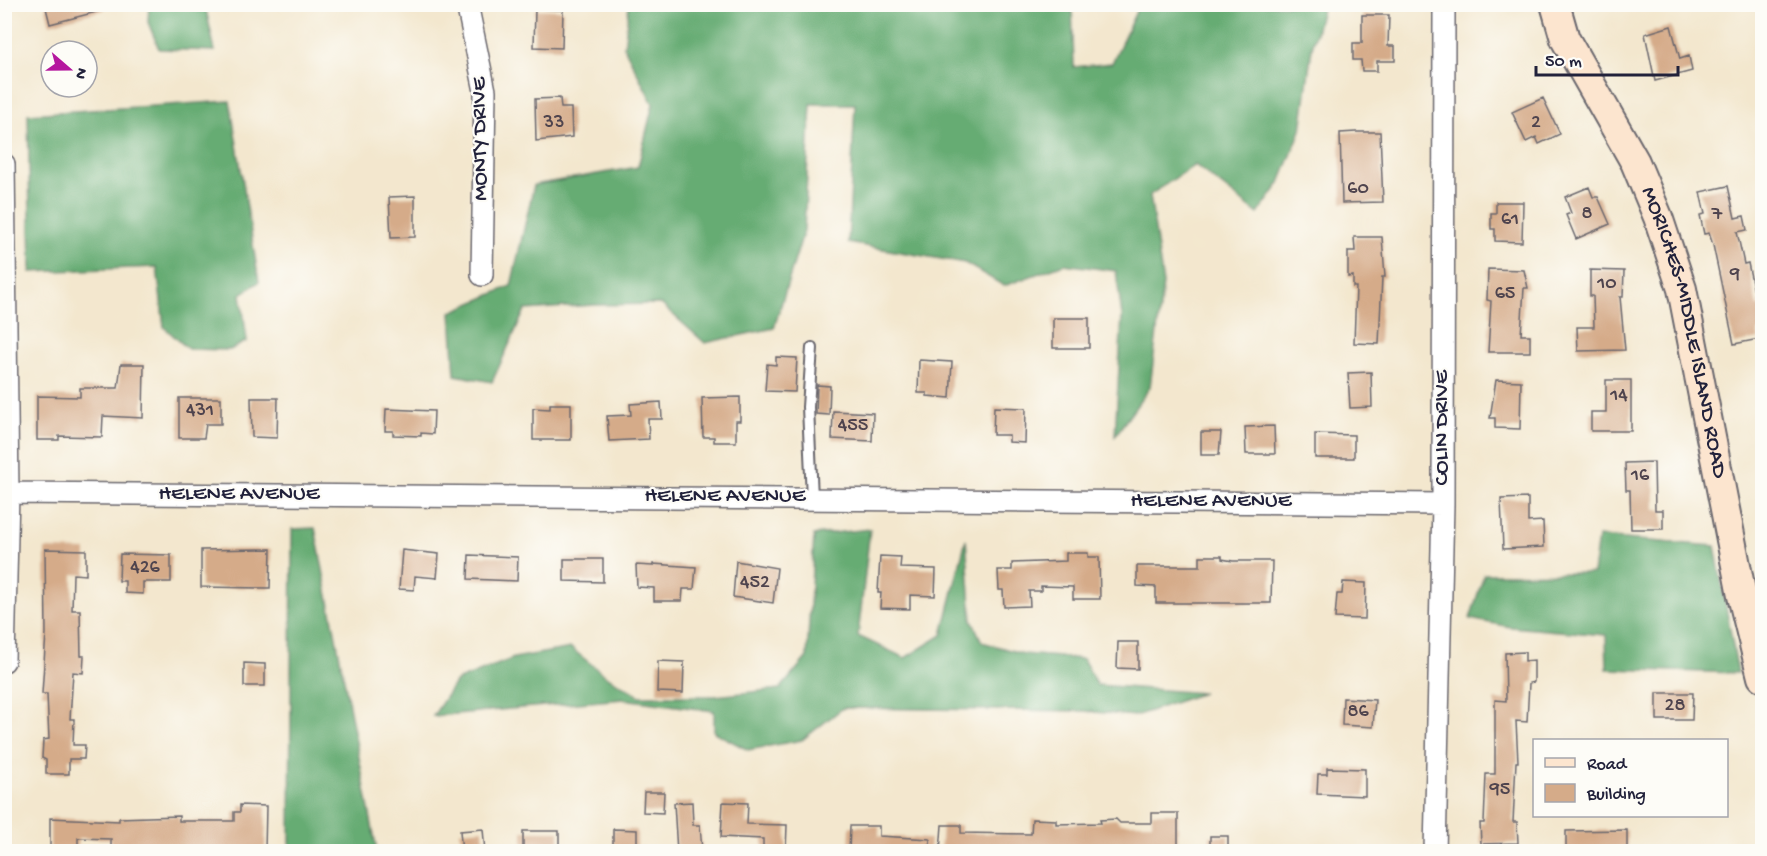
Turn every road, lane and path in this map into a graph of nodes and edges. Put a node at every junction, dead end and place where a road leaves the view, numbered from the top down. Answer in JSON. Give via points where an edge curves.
{"nodes":[{"id":1,"x":467,"y":4,"type":"edge"},
{"id":2,"x":1444,"y":4,"type":"edge"},
{"id":3,"x":1555,"y":4,"type":"edge"},
{"id":4,"x":4,"y":164,"type":"edge"},
{"id":5,"x":482,"y":275,"type":"dead end"},
{"id":6,"x":812,"y":348,"type":"dead end"},
{"id":7,"x":8,"y":493,"type":"junction"},
{"id":8,"x":812,"y":498,"type":"junction"},
{"id":9,"x":1443,"y":504,"type":"junction"},
{"id":10,"x":4,"y":661,"type":"edge"},
{"id":11,"x":1762,"y":677,"type":"edge"},
{"id":12,"x":1435,"y":852,"type":"edge"}],
"edges":[{"from":1,"to":5,"type":"street","name":"MONTY DRIVE","via":[[485,91]]},
{"from":2,"to":9,"type":"street","name":"COLIN DRIVE"},
{"from":3,"to":11,"type":"main road","name":"MORICHES-MIDDLE ISLAND ROAD","via":[[1569,47],[1635,162],[1682,289],[1728,528]]},
{"from":4,"to":7,"type":"street"},
{"from":6,"to":8,"type":"lane","via":[[808,407]]},
{"from":7,"to":8,"type":"street","name":"HELENE AVENUE"},
{"from":7,"to":10,"type":"street"},
{"from":8,"to":9,"type":"street","name":"HELENE AVENUE"},
{"from":9,"to":12,"type":"street","name":"COLIN DRIVE"}]}
